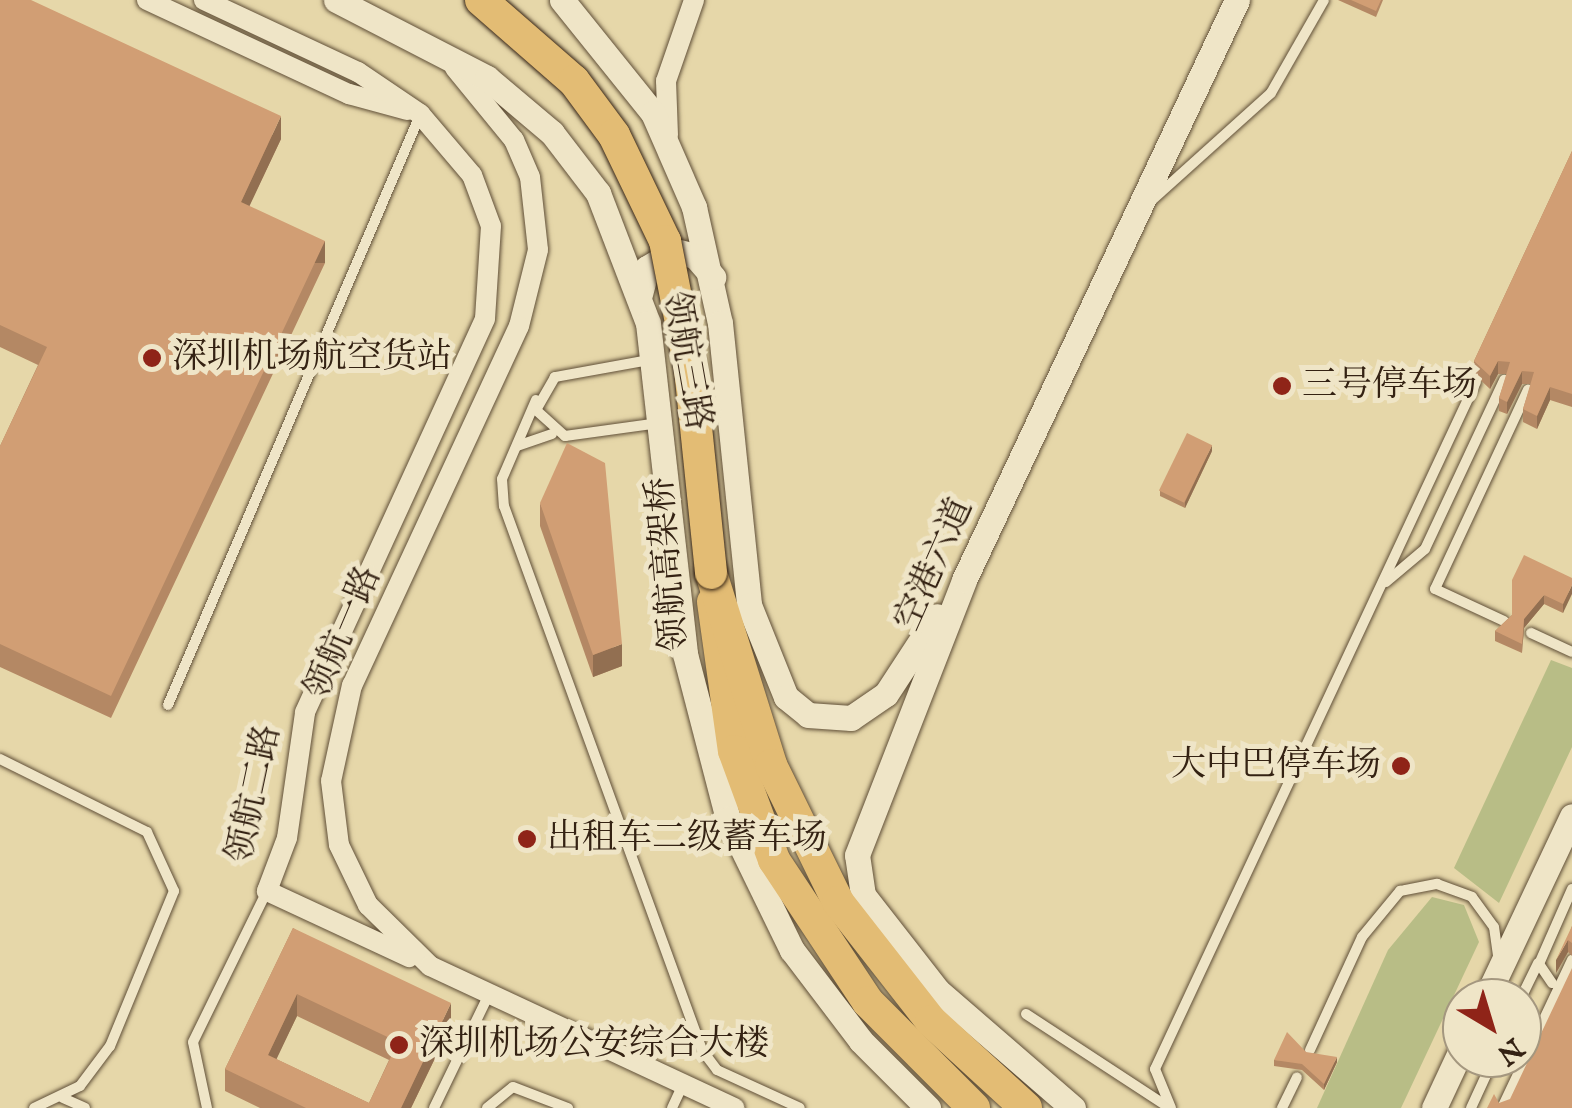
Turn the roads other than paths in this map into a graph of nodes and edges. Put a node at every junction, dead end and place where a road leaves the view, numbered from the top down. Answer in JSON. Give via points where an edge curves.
{"nodes":[{"id":1,"x":147,"y":0,"type":"edge"},
{"id":2,"x":204,"y":0,"type":"edge"},
{"id":3,"x":336,"y":0,"type":"edge"},
{"id":4,"x":481,"y":0,"type":"edge"},
{"id":5,"x":562,"y":0,"type":"edge"},
{"id":6,"x":694,"y":0,"type":"edge"},
{"id":7,"x":1237,"y":0,"type":"edge"},
{"id":8,"x":1324,"y":0,"type":"edge"},
{"id":9,"x":404,"y":33,"type":"junction"},
{"id":10,"x":420,"y":114,"type":"junction"},
{"id":11,"x":670,"y":142,"type":"junction"},
{"id":12,"x":1138,"y":212,"type":"junction"},
{"id":13,"x":713,"y":277,"type":"junction"},
{"id":14,"x":640,"y":295,"type":"junction"},
{"id":15,"x":655,"y":359,"type":"junction"},
{"id":16,"x":1504,"y":380,"type":"edge"},
{"id":17,"x":1476,"y":382,"type":"dead end"},
{"id":18,"x":1528,"y":390,"type":"edge"},
{"id":19,"x":536,"y":400,"type":"junction"},
{"id":20,"x":663,"y":422,"type":"junction"},
{"id":21,"x":555,"y":433,"type":"junction"},
{"id":22,"x":516,"y":446,"type":"junction"},
{"id":23,"x":740,"y":534,"type":"junction"},
{"id":24,"x":674,"y":546,"type":"junction"},
{"id":25,"x":742,"y":560,"type":"junction"},
{"id":26,"x":675,"y":572,"type":"junction"},
{"id":27,"x":711,"y":573,"type":"junction"},
{"id":28,"x":964,"y":580,"type":"junction"},
{"id":29,"x":1379,"y":590,"type":"junction"},
{"id":30,"x":1504,"y":621,"type":"edge"},
{"id":31,"x":1531,"y":633,"type":"dead end"},
{"id":32,"x":1572,"y":652,"type":"edge"},
{"id":33,"x":168,"y":705,"type":"dead end"},
{"id":34,"x":0,"y":760,"type":"edge"},
{"id":35,"x":1572,"y":816,"type":"edge"},
{"id":36,"x":1572,"y":889,"type":"edge"},
{"id":37,"x":267,"y":891,"type":"junction"},
{"id":38,"x":1541,"y":956,"type":"junction"},
{"id":39,"x":1572,"y":960,"type":"edge"},
{"id":40,"x":430,"y":966,"type":"junction"},
{"id":41,"x":1498,"y":972,"type":"junction"},
{"id":42,"x":1495,"y":978,"type":"edge"},
{"id":43,"x":1531,"y":978,"type":"edge"},
{"id":44,"x":1552,"y":982,"type":"dead end"},
{"id":45,"x":489,"y":994,"type":"junction"},
{"id":46,"x":1026,"y":1014,"type":"dead end"},
{"id":47,"x":1310,"y":1050,"type":"edge"},
{"id":48,"x":1297,"y":1077,"type":"dead end"},
{"id":49,"x":1448,"y":1078,"type":"edge"},
{"id":50,"x":1485,"y":1078,"type":"edge"},
{"id":51,"x":683,"y":1084,"type":"junction"},
{"id":52,"x":64,"y":1098,"type":"junction"},
{"id":53,"x":34,"y":1108,"type":"edge"},
{"id":54,"x":85,"y":1108,"type":"edge"},
{"id":55,"x":207,"y":1108,"type":"edge"},
{"id":56,"x":434,"y":1108,"type":"edge"},
{"id":57,"x":487,"y":1108,"type":"edge"},
{"id":58,"x":568,"y":1108,"type":"edge"},
{"id":59,"x":672,"y":1108,"type":"edge"},
{"id":60,"x":734,"y":1108,"type":"edge"},
{"id":61,"x":800,"y":1108,"type":"edge"},
{"id":62,"x":928,"y":1108,"type":"edge"},
{"id":63,"x":974,"y":1108,"type":"edge"},
{"id":64,"x":1026,"y":1108,"type":"edge"},
{"id":65,"x":1073,"y":1108,"type":"edge"},
{"id":66,"x":1171,"y":1108,"type":"edge"},
{"id":67,"x":1282,"y":1108,"type":"edge"},
{"id":68,"x":1434,"y":1108,"type":"edge"},
{"id":69,"x":1471,"y":1108,"type":"edge"},
{"id":70,"x":1502,"y":1108,"type":"edge"}],
"edges":[{"from":1,"to":10,"type":"street","name":"领航二路","via":[[349,94]]},
{"from":2,"to":10,"type":"street","name":"领航二路","via":[[358,72]]},
{"from":3,"to":9,"type":"street","name":"领航三路"},
{"from":4,"to":27,"type":"main road","name":"领航高架桥","bridge":true,"via":[[574,81],[614,136],[665,241],[683,319]]},
{"from":5,"to":11,"type":"street","name":"领航三路"},
{"from":6,"to":11,"type":"street","via":[[666,81]]},
{"from":7,"to":12,"type":"street","name":"空港六道"},
{"from":8,"to":12,"type":"lane","via":[[1272,92]]},
{"from":9,"to":14,"type":"street","name":"领航三路","via":[[486,78],[552,133],[598,193]]},
{"from":9,"to":40,"type":"street","name":"领航一路","via":[[471,82],[514,140],[530,177],[538,250],[519,326],[352,686],[336,740],[338,845],[368,905]]},
{"from":10,"to":33,"type":"lane"},
{"from":10,"to":37,"type":"street","name":"领航二路","via":[[455,148],[484,200],[492,287],[472,352],[306,713],[290,820]]},
{"from":11,"to":13,"type":"street","name":"领航三路"},
{"from":12,"to":28,"type":"street","name":"空港六道"},
{"from":13,"to":14,"type":"street","via":[[696,256],[666,253],[647,268]]},
{"from":13,"to":23,"type":"street","name":"领航三路"},
{"from":14,"to":15,"type":"street","name":"领航三路"},
{"from":15,"to":19,"type":"lane","via":[[556,377]]},
{"from":15,"to":20,"type":"street","name":"领航三路"},
{"from":16,"to":29,"type":"lane","via":[[1425,549]]},
{"from":17,"to":29,"type":"lane"},
{"from":18,"to":30,"type":"lane","via":[[1434,589]]},
{"from":19,"to":21,"type":"lane","via":[[539,420]]},
{"from":19,"to":22,"type":"lane"},
{"from":20,"to":21,"type":"lane"},
{"from":20,"to":24,"type":"street","name":"领航三路"},
{"from":21,"to":22,"type":"lane"},
{"from":22,"to":61,"type":"lane","via":[[502,478],[504,506],[702,1050],[717,1070]]},
{"from":23,"to":24,"type":"street"},
{"from":23,"to":25,"type":"street","name":"领航三路"},
{"from":24,"to":26,"type":"street","name":"领航三路"},
{"from":25,"to":26,"type":"street"},
{"from":25,"to":28,"type":"street","name":"领航三路","via":[[773,675],[797,706],[830,722],[886,694]]},
{"from":26,"to":62,"type":"street","name":"领航三路","via":[[708,758],[760,891],[827,1000]]},
{"from":27,"to":63,"type":"main road","name":"领航高架桥","via":[[734,751],[774,860],[868,1002]]},
{"from":27,"to":64,"type":"main road","via":[[771,765],[838,902],[931,1022]]},
{"from":28,"to":65,"type":"street","name":"空港六道","via":[[886,767],[857,876],[937,990]]},
{"from":29,"to":66,"type":"lane","via":[[1155,1069]]},
{"from":31,"to":32,"type":"lane"},
{"from":34,"to":52,"type":"lane","via":[[128,819],[171,868],[170,917],[110,1046]]},
{"from":35,"to":41,"type":"street"},
{"from":36,"to":38,"type":"lane"},
{"from":37,"to":40,"type":"street"},
{"from":37,"to":55,"type":"lane","via":[[193,1042]]},
{"from":38,"to":43,"type":"lane"},
{"from":38,"to":44,"type":"lane"},
{"from":39,"to":70,"type":"lane"},
{"from":40,"to":45,"type":"street","name":"领航一路"},
{"from":41,"to":42,"type":"street"},
{"from":41,"to":47,"type":"lane","via":[[1494,928],[1472,897],[1437,884],[1400,892],[1362,936]]},
{"from":45,"to":51,"type":"street","name":"领航一路"},
{"from":45,"to":56,"type":"lane"},
{"from":46,"to":66,"type":"lane"},
{"from":48,"to":67,"type":"lane"},
{"from":49,"to":68,"type":"street"},
{"from":50,"to":69,"type":"lane"},
{"from":51,"to":59,"type":"lane"},
{"from":51,"to":60,"type":"street","name":"领航一路"},
{"from":52,"to":53,"type":"lane"},
{"from":52,"to":54,"type":"lane"},
{"from":57,"to":58,"type":"lane","via":[[513,1086]]}]}
